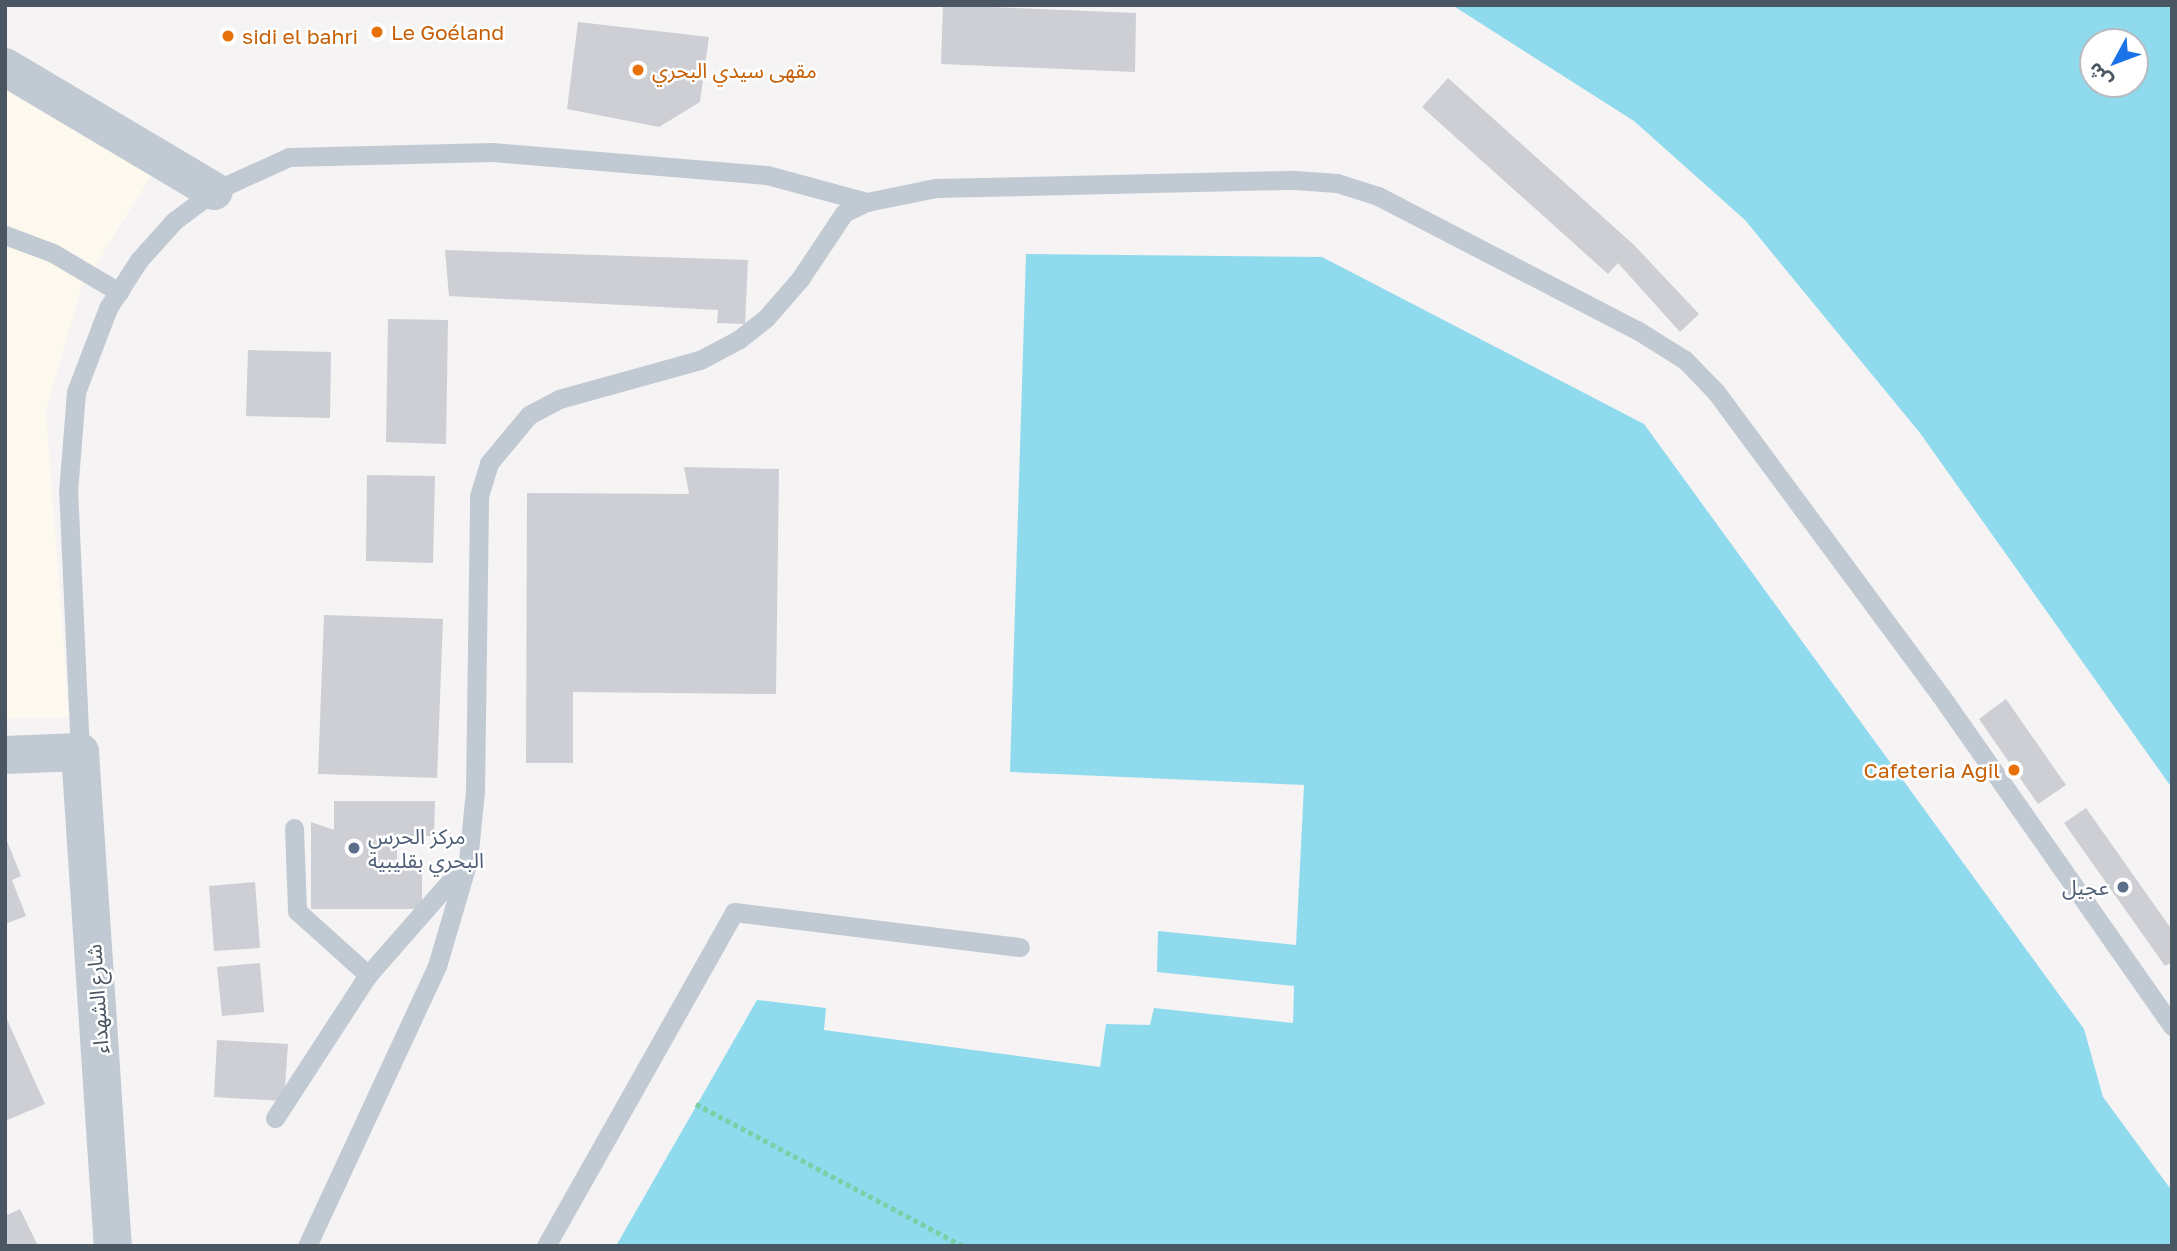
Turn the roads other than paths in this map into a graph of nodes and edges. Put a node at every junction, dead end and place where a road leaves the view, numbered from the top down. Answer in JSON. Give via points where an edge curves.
{"nodes":[{"id":1,"x":5,"y":67,"type":"edge"},
{"id":2,"x":214,"y":191,"type":"junction"},
{"id":3,"x":867,"y":202,"type":"junction"},
{"id":4,"x":5,"y":235,"type":"edge"},
{"id":5,"x":118,"y":292,"type":"junction"},
{"id":6,"x":80,"y":752,"type":"junction"},
{"id":7,"x":5,"y":754,"type":"edge"},
{"id":8,"x":294,"y":828,"type":"dead end"},
{"id":9,"x":468,"y":861,"type":"junction"},
{"id":10,"x":1020,"y":947,"type":"dead end"},
{"id":11,"x":368,"y":975,"type":"junction"},
{"id":12,"x":2172,"y":1026,"type":"edge"},
{"id":13,"x":275,"y":1118,"type":"dead end"},
{"id":14,"x":113,"y":1246,"type":"edge"},
{"id":15,"x":307,"y":1246,"type":"edge"},
{"id":16,"x":546,"y":1246,"type":"edge"}],
"edges":[{"from":1,"to":2,"type":"street"},
{"from":2,"to":3,"type":"lane","via":[[289,158],[492,152],[767,175]]},
{"from":2,"to":5,"type":"lane","via":[[174,221]]},
{"from":3,"to":9,"type":"lane","via":[[844,213],[800,279],[766,318],[738,340],[700,360],[559,399],[529,415],[489,463],[479,496],[475,791]]},
{"from":3,"to":12,"type":"lane","via":[[934,188],[1004,184],[1337,183],[1391,203],[1637,330],[1685,360],[1716,391],[1933,685]]},
{"from":4,"to":5,"type":"lane","via":[[53,253]]},
{"from":5,"to":6,"type":"lane","via":[[76,392],[68,492]]},
{"from":6,"to":7,"type":"street"},
{"from":6,"to":14,"type":"street","name":"شارع الشهداء"},
{"from":8,"to":11,"type":"lane","via":[[296,911]]},
{"from":9,"to":11,"type":"lane"},
{"from":9,"to":15,"type":"lane","via":[[437,967]]},
{"from":10,"to":16,"type":"lane","via":[[734,912]]},
{"from":11,"to":13,"type":"lane"}]}
